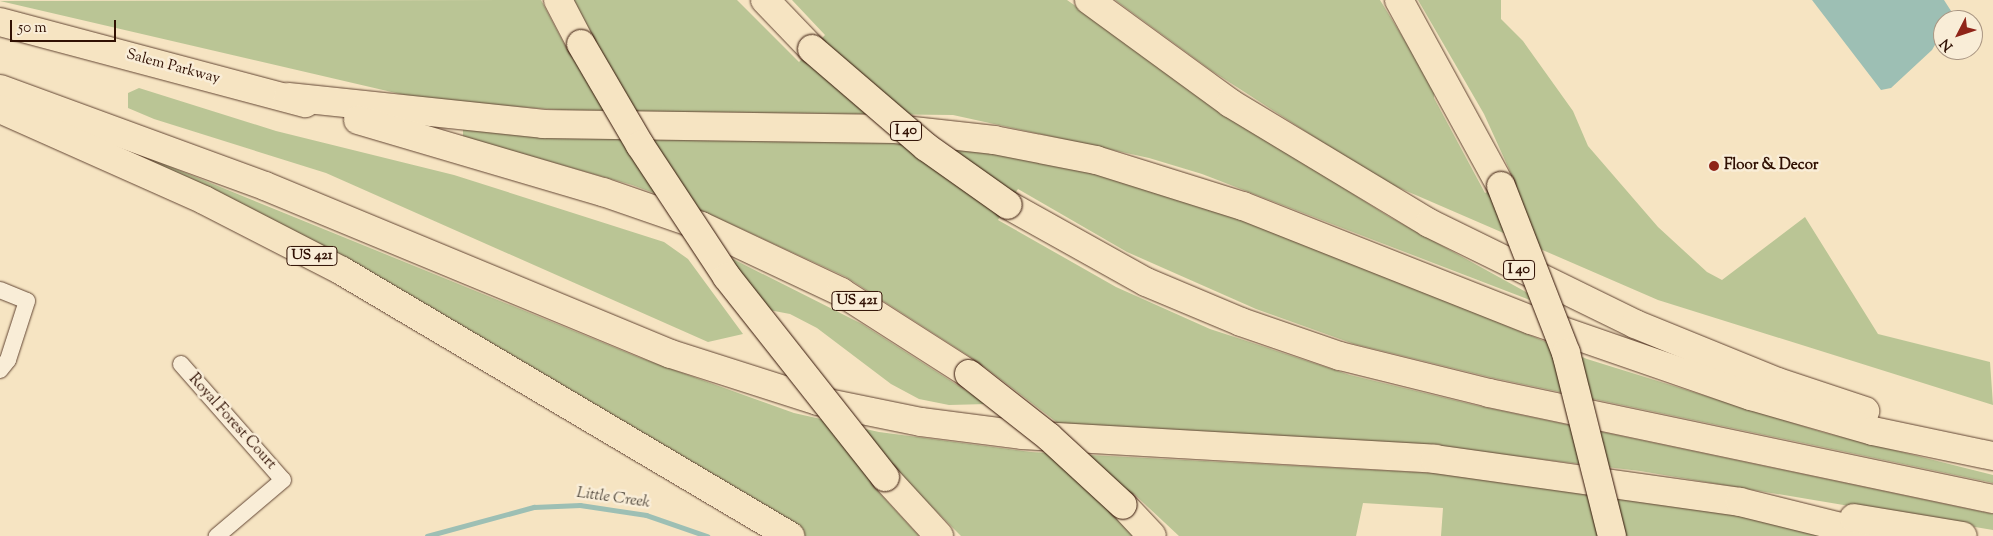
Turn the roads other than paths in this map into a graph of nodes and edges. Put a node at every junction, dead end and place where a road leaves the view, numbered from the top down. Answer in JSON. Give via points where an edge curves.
{"nodes":[{"id":1,"x":558,"y":0,"type":"edge"},
{"id":2,"x":765,"y":0,"type":"edge"},
{"id":3,"x":1089,"y":0,"type":"edge"},
{"id":4,"x":1399,"y":0,"type":"edge"},
{"id":5,"x":0,"y":22,"type":"edge"},
{"id":6,"x":0,"y":89,"type":"edge"},
{"id":7,"x":288,"y":97,"type":"junction"},
{"id":8,"x":0,"y":109,"type":"edge"},
{"id":9,"x":0,"y":290,"type":"edge"},
{"id":10,"x":181,"y":364,"type":"dead end"},
{"id":11,"x":0,"y":370,"type":"edge"},
{"id":12,"x":1993,"y":451,"type":"edge"},
{"id":13,"x":1993,"y":456,"type":"edge"},
{"id":14,"x":1993,"y":499,"type":"edge"},
{"id":15,"x":1791,"y":512,"type":"junction"},
{"id":16,"x":217,"y":536,"type":"edge"},
{"id":17,"x":790,"y":536,"type":"edge"},
{"id":18,"x":939,"y":536,"type":"edge"},
{"id":19,"x":1152,"y":536,"type":"edge"},
{"id":20,"x":1612,"y":536,"type":"edge"},
{"id":21,"x":1877,"y":536,"type":"edge"},
{"id":22,"x":1962,"y":536,"type":"edge"}],
"edges":[{"from":1,"to":18,"type":"highway","bridge":true,"via":[[644,153],[727,277],[788,360],[885,477]]},
{"from":2,"to":14,"type":"highway","number":"I 40","bridge":true,"via":[[812,49],[919,141],[1008,204],[1146,282],[1241,322],[1340,356],[1481,391]]},
{"from":3,"to":12,"type":"highway","number":"I 40","via":[[1295,145],[1495,258],[1626,320],[1769,379]]},
{"from":4,"to":20,"type":"highway","bridge":true,"via":[[1501,186],[1566,353]]},
{"from":5,"to":7,"type":"highway","name":"Salem Parkway","number":"US 421"},
{"from":6,"to":15,"type":"highway","via":[[265,186],[671,354],[818,401],[921,422],[1023,435],[1435,459]]},
{"from":7,"to":13,"type":"highway","via":[[543,124],[895,129],[994,140],[1096,160],[1243,206],[1531,320],[1751,396],[1873,431]]},
{"from":7,"to":19,"type":"highway","number":"US 421","bridge":true,"via":[[603,192],[701,226],[841,292],[969,374],[1049,437]]},
{"from":8,"to":17,"type":"highway","number":"US 421","via":[[204,200],[342,271]]},
{"from":9,"to":11,"type":"street","via":[[27,301],[8,360]]},
{"from":10,"to":16,"type":"street","name":"Royal Forest Court","via":[[283,480]]},
{"from":15,"to":21,"type":"highway"},
{"from":15,"to":22,"type":"highway"}]}
